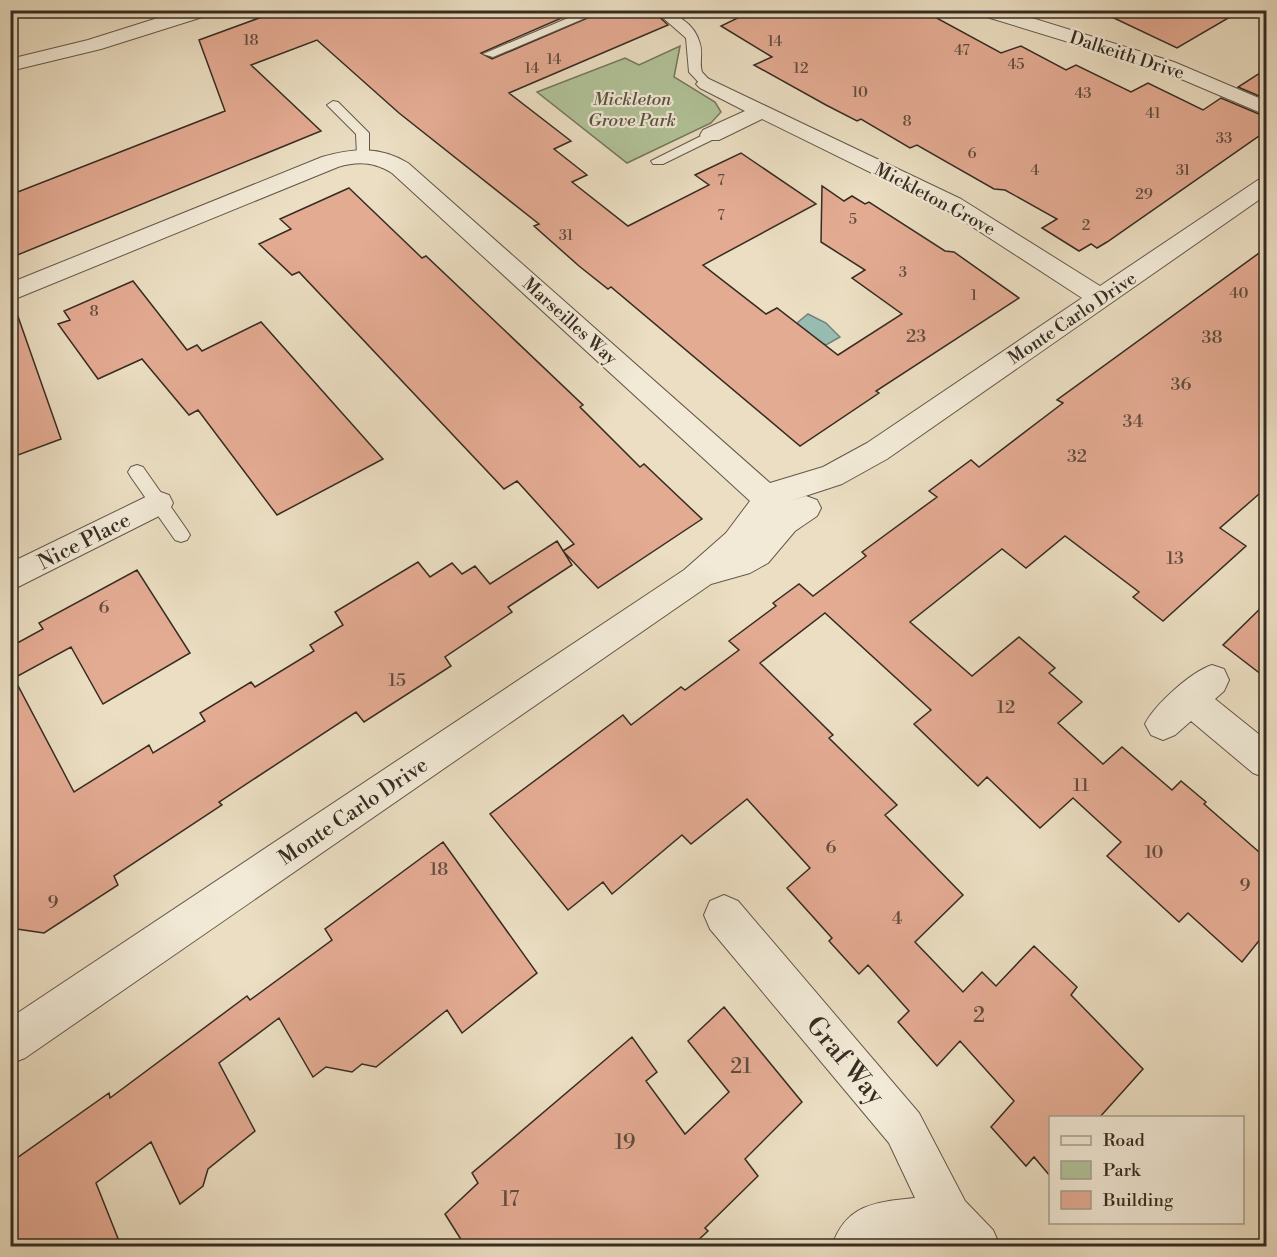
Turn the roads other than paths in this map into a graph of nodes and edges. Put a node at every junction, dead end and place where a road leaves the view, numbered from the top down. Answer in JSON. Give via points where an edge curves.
{"nodes":[{"id":1,"x":205,"y":10,"type":"edge"},
{"id":2,"x":598,"y":10,"type":"edge"},
{"id":3,"x":659,"y":10,"type":"edge"},
{"id":4,"x":984,"y":10,"type":"edge"},
{"id":5,"x":489,"y":54,"type":"dead end"},
{"id":6,"x":10,"y":65,"type":"edge"},
{"id":7,"x":707,"y":84,"type":"joint"},
{"id":8,"x":333,"y":105,"type":"dead end"},
{"id":9,"x":1266,"y":109,"type":"edge"},
{"id":10,"x":762,"y":111,"type":"junction"},
{"id":11,"x":711,"y":135,"type":"joint"},
{"id":12,"x":364,"y":155,"type":"junction"},
{"id":13,"x":658,"y":160,"type":"dead end"},
{"id":14,"x":1266,"y":184,"type":"edge"},
{"id":15,"x":10,"y":293,"type":"edge"},
{"id":16,"x":1102,"y":298,"type":"junction"},
{"id":17,"x":137,"y":472,"type":"dead end"},
{"id":18,"x":158,"y":503,"type":"junction"},
{"id":19,"x":778,"y":508,"type":"junction"},
{"id":20,"x":181,"y":535,"type":"dead end"},
{"id":21,"x":10,"y":578,"type":"edge"},
{"id":22,"x":1163,"y":724,"type":"dead end"},
{"id":23,"x":1266,"y":761,"type":"edge"},
{"id":24,"x":724,"y":915,"type":"dead end"},
{"id":25,"x":10,"y":1043,"type":"edge"},
{"id":26,"x":963,"y":1232,"type":"edge"},
{"id":27,"x":855,"y":1246,"type":"edge"}],
"edges":[{"from":1,"to":6,"type":"street","via":[[94,45]]},
{"from":2,"to":5,"type":"lane"},
{"from":3,"to":7,"type":"lane","via":[[691,36],[695,47],[693,67]]},
{"from":4,"to":9,"type":"street","name":"Dalkeith Drive","via":[[1167,66]]},
{"from":7,"to":10,"type":"street","name":"Mickleton Grove"},
{"from":8,"to":12,"type":"lane","via":[[362,133]]},
{"from":10,"to":11,"type":"street"},
{"from":10,"to":16,"type":"street","name":"Mickleton Grove","via":[[953,204]]},
{"from":11,"to":13,"type":"lane"},
{"from":12,"to":15,"type":"street","name":"Marseilles Way","via":[[330,162]]},
{"from":12,"to":19,"type":"street","name":"Marseilles Way","via":[[381,157],[400,168]]},
{"from":14,"to":16,"type":"street","name":"Monte Carlo Drive"},
{"from":16,"to":19,"type":"street","name":"Monte Carlo Drive","via":[[877,451],[845,493]]},
{"from":17,"to":18,"type":"lane","name":"Nice Place"},
{"from":18,"to":20,"type":"lane","name":"Nice Place"},
{"from":18,"to":21,"type":"street","name":"Nice Place"},
{"from":19,"to":25,"type":"street","name":"Monte Carlo Drive","via":[[776,530],[768,544],[746,562],[695,579]]},
{"from":22,"to":23,"type":"street","via":[[1201,690]]},
{"from":24,"to":26,"type":"street","name":"Graf Way","via":[[904,1128]]},
{"from":26,"to":27,"type":"street","via":[[875,1225]]}]}
